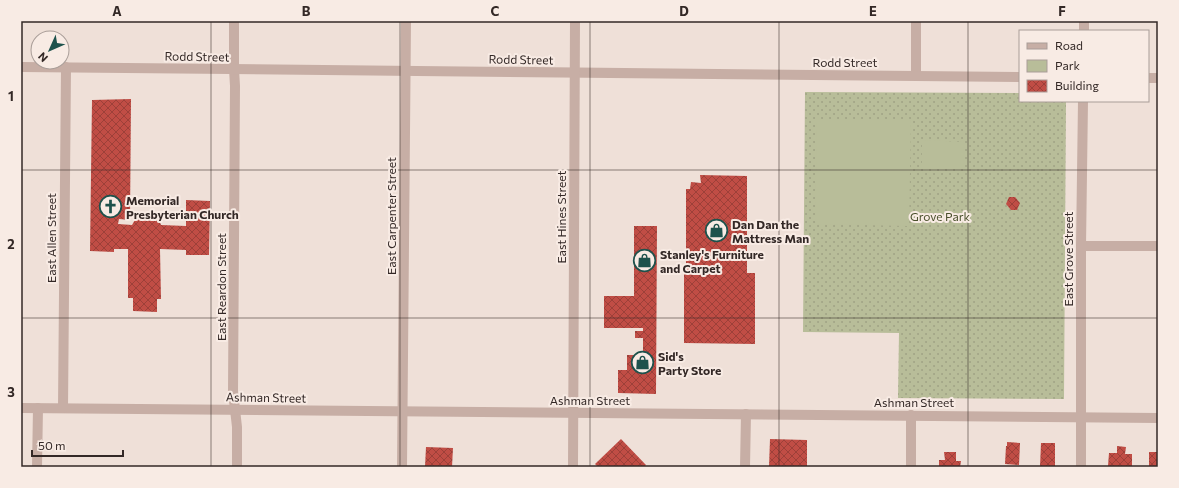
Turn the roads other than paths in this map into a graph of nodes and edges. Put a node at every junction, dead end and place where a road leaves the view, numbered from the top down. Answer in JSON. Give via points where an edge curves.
{"nodes":[{"id":1,"x":234,"y":21,"type":"edge"},
{"id":2,"x":406,"y":21,"type":"edge"},
{"id":3,"x":575,"y":21,"type":"edge"},
{"id":4,"x":916,"y":21,"type":"edge"},
{"id":5,"x":70,"y":67,"type":"edge"},
{"id":6,"x":234,"y":69,"type":"junction"},
{"id":7,"x":66,"y":70,"type":"edge"},
{"id":8,"x":405,"y":71,"type":"junction"},
{"id":9,"x":575,"y":72,"type":"junction"},
{"id":10,"x":916,"y":76,"type":"junction"},
{"id":11,"x":1019,"y":77,"type":"edge"},
{"id":12,"x":1083,"y":102,"type":"edge"},
{"id":13,"x":1081,"y":246,"type":"junction"},
{"id":14,"x":1158,"y":246,"type":"edge"},
{"id":15,"x":21,"y":408,"type":"edge"},
{"id":16,"x":38,"y":408,"type":"junction"},
{"id":17,"x":63,"y":408,"type":"junction"},
{"id":18,"x":235,"y":409,"type":"junction"},
{"id":19,"x":403,"y":411,"type":"junction"},
{"id":20,"x":573,"y":412,"type":"junction"},
{"id":21,"x":746,"y":414,"type":"junction"},
{"id":22,"x":911,"y":415,"type":"junction"},
{"id":23,"x":1081,"y":417,"type":"junction"},
{"id":24,"x":1158,"y":418,"type":"edge"},
{"id":25,"x":37,"y":467,"type":"edge"},
{"id":26,"x":237,"y":467,"type":"edge"},
{"id":27,"x":402,"y":467,"type":"edge"},
{"id":28,"x":573,"y":467,"type":"edge"},
{"id":29,"x":745,"y":467,"type":"edge"},
{"id":30,"x":911,"y":467,"type":"edge"},
{"id":31,"x":1081,"y":467,"type":"edge"}],
"edges":[{"from":1,"to":6,"type":"street","name":"East Reardon Street"},
{"from":2,"to":8,"type":"street","name":"East Carpenter Street"},
{"from":3,"to":9,"type":"street","name":"East Hines Street"},
{"from":4,"to":10,"type":"street"},
{"from":5,"to":6,"type":"street","name":"Rodd Street"},
{"from":6,"to":8,"type":"street","name":"Rodd Street"},
{"from":6,"to":18,"type":"street","name":"East Reardon Street"},
{"from":7,"to":17,"type":"street","name":"East Allen Street"},
{"from":8,"to":9,"type":"street","name":"Rodd Street"},
{"from":8,"to":19,"type":"street","name":"East Carpenter Street"},
{"from":9,"to":10,"type":"street","name":"Rodd Street"},
{"from":9,"to":20,"type":"street","name":"East Hines Street"},
{"from":10,"to":11,"type":"street","name":"Rodd Street"},
{"from":12,"to":13,"type":"street","name":"East Grove Street"},
{"from":13,"to":14,"type":"street"},
{"from":13,"to":23,"type":"street","name":"East Grove Street"},
{"from":15,"to":16,"type":"street","name":"Ashman Street"},
{"from":16,"to":17,"type":"street","name":"Ashman Street"},
{"from":16,"to":25,"type":"street"},
{"from":17,"to":18,"type":"street","name":"Ashman Street"},
{"from":18,"to":19,"type":"street","name":"Ashman Street"},
{"from":18,"to":26,"type":"street","name":"East Reardon Street"},
{"from":19,"to":20,"type":"street","name":"Ashman Street"},
{"from":19,"to":27,"type":"street","name":"East Carpenter Street"},
{"from":20,"to":21,"type":"street","name":"Ashman Street"},
{"from":20,"to":28,"type":"street","name":"East Hines Street"},
{"from":21,"to":22,"type":"street","name":"Ashman Street"},
{"from":21,"to":29,"type":"street"},
{"from":22,"to":23,"type":"street","name":"Ashman Street"},
{"from":22,"to":30,"type":"street"},
{"from":23,"to":24,"type":"street","name":"Ashman Street"},
{"from":23,"to":31,"type":"street","name":"East Grove Street"}]}
